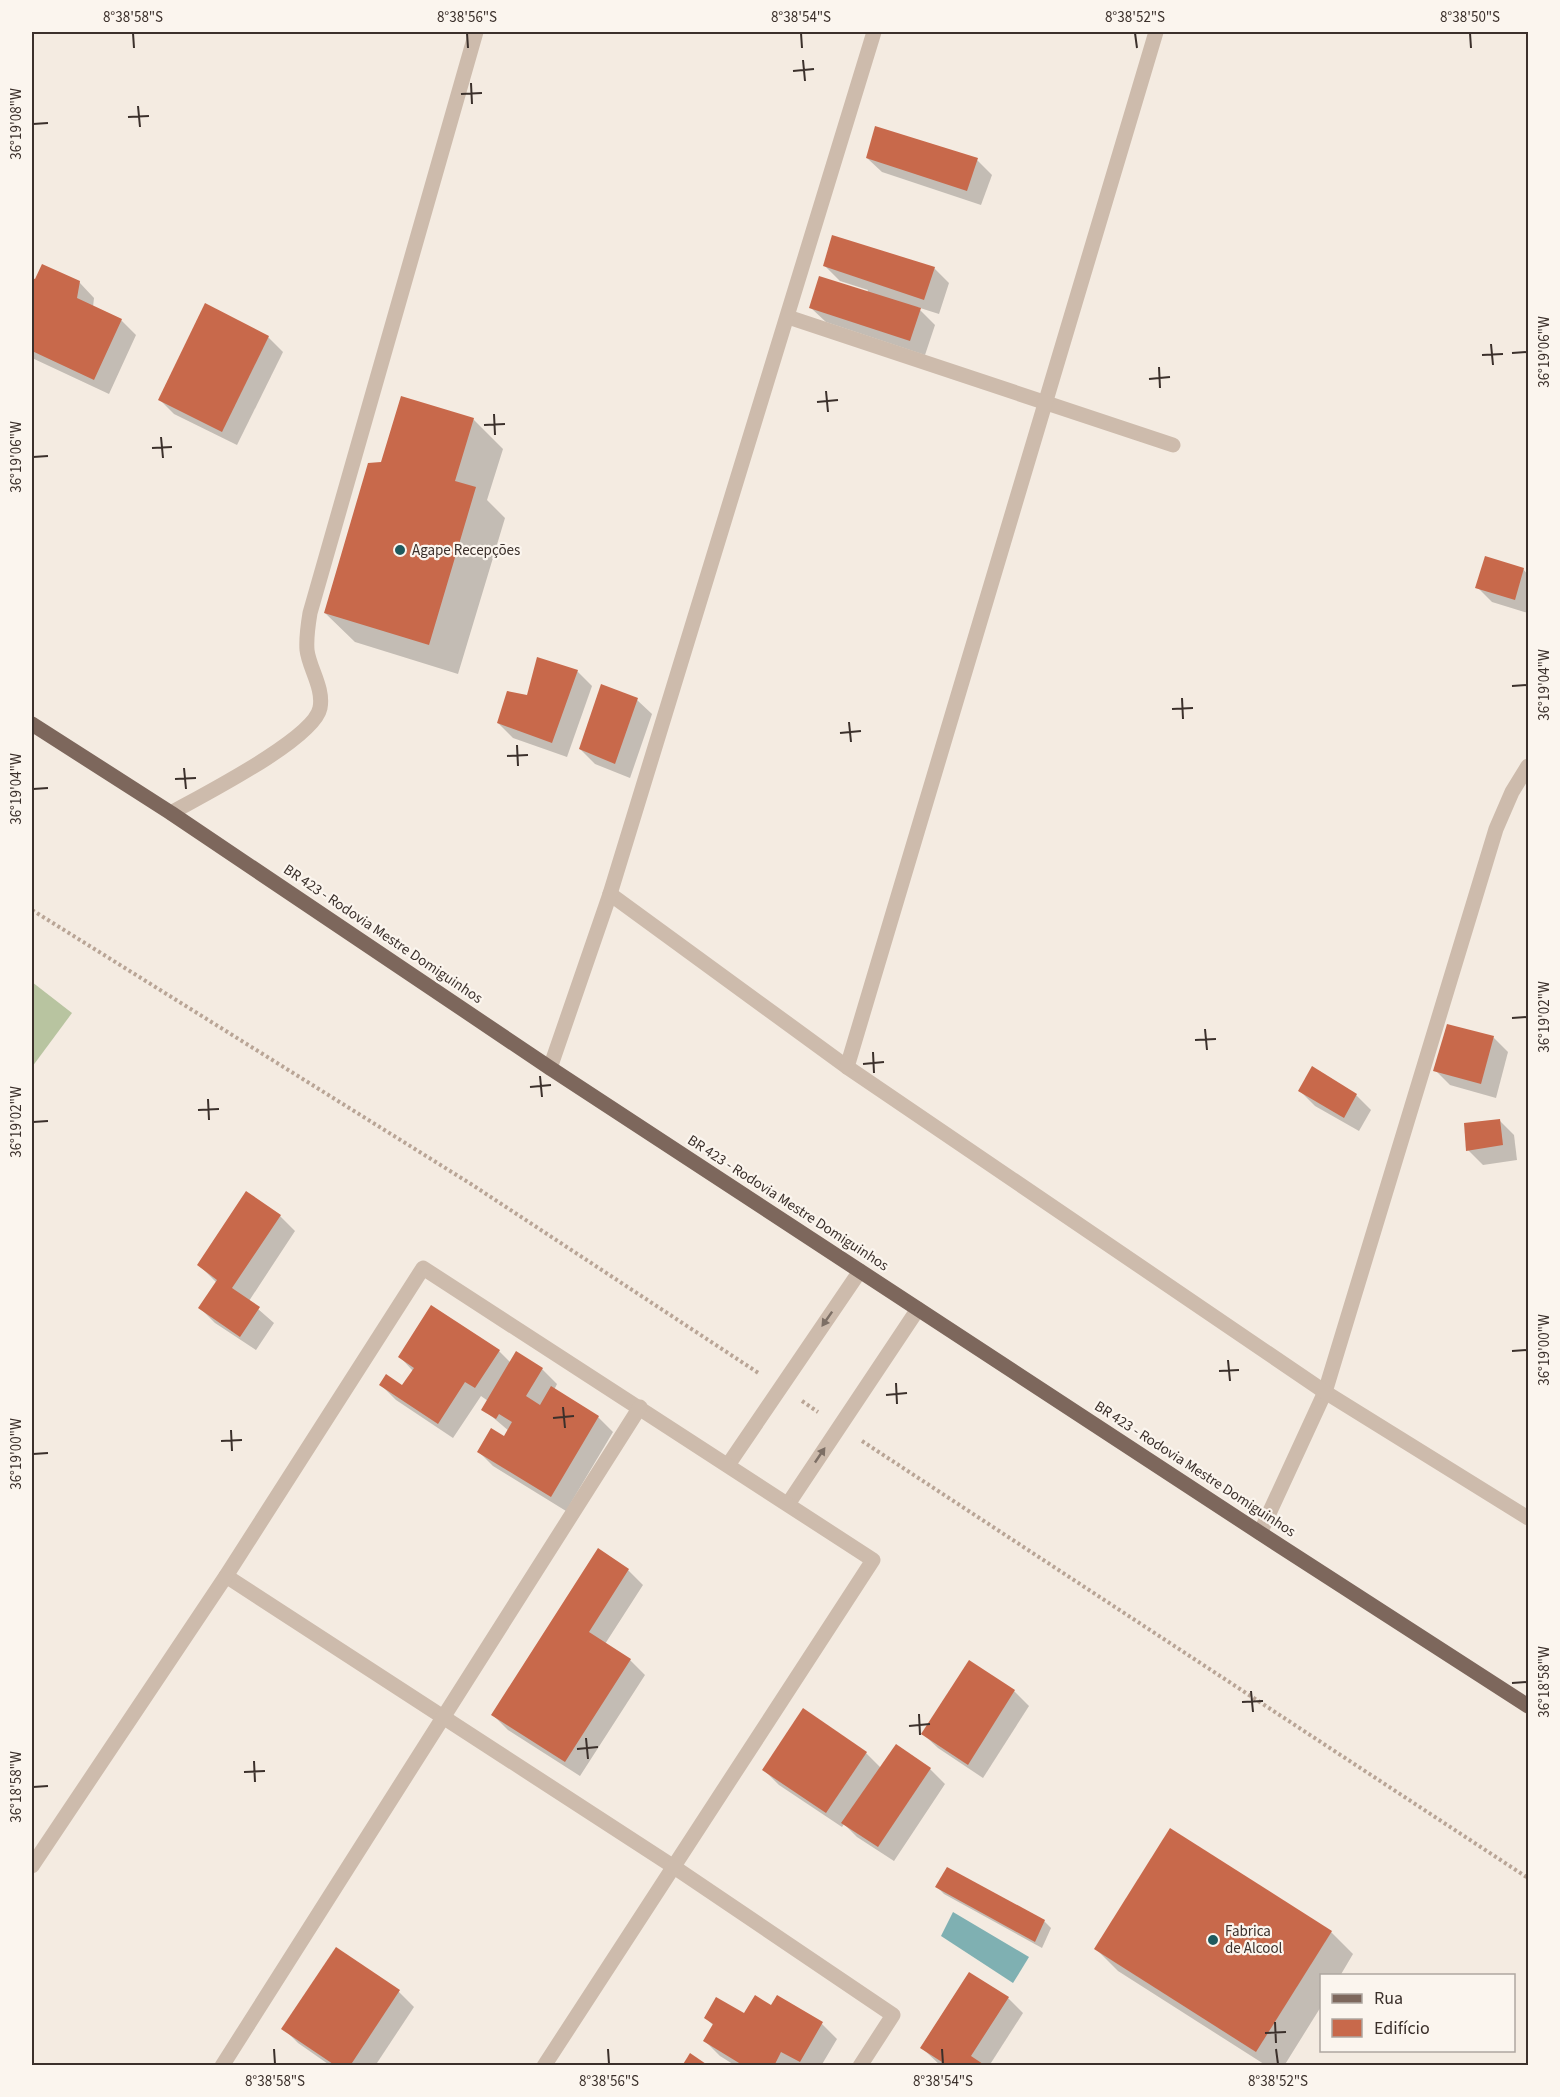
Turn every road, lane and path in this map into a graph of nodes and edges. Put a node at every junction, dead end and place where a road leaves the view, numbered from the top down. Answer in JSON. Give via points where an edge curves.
{"nodes":[{"id":1,"x":476,"y":32,"type":"edge"},
{"id":2,"x":874,"y":32,"type":"edge"},
{"id":3,"x":1156,"y":32,"type":"edge"},
{"id":4,"x":788,"y":317,"type":"junction"},
{"id":5,"x":1045,"y":403,"type":"junction"},
{"id":6,"x":1173,"y":445,"type":"dead end"},
{"id":7,"x":32,"y":724,"type":"edge"},
{"id":8,"x":1528,"y":766,"type":"edge"},
{"id":9,"x":171,"y":813,"type":"junction"},
{"id":10,"x":610,"y":894,"type":"junction"},
{"id":11,"x":847,"y":1067,"type":"junction"},
{"id":12,"x":550,"y":1068,"type":"junction"},
{"id":13,"x":860,"y":1271,"type":"junction"},
{"id":14,"x":918,"y":1309,"type":"junction"},
{"id":15,"x":1325,"y":1392,"type":"junction"},
{"id":16,"x":640,"y":1407,"type":"junction"},
{"id":17,"x":728,"y":1465,"type":"junction"},
{"id":18,"x":788,"y":1504,"type":"junction"},
{"id":19,"x":1528,"y":1518,"type":"edge"},
{"id":20,"x":1260,"y":1533,"type":"junction"},
{"id":21,"x":226,"y":1576,"type":"junction"},
{"id":22,"x":1527,"y":1700,"type":"edge"},
{"id":23,"x":445,"y":1717,"type":"junction"},
{"id":24,"x":32,"y":1866,"type":"edge"},
{"id":25,"x":674,"y":1867,"type":"junction"},
{"id":26,"x":222,"y":2066,"type":"edge"},
{"id":27,"x":544,"y":2066,"type":"edge"},
{"id":28,"x":860,"y":2066,"type":"edge"}],
"edges":[{"from":1,"to":9,"type":"street","via":[[310,613],[307,651],[317,679],[321,708],[310,728],[289,744]]},
{"from":2,"to":4,"type":"street"},
{"from":3,"to":5,"type":"street"},
{"from":4,"to":5,"type":"street"},
{"from":4,"to":10,"type":"street"},
{"from":5,"to":6,"type":"street"},
{"from":5,"to":11,"type":"street"},
{"from":7,"to":9,"type":"main road","name":"BR 423 - Rodovia Mestre Domiguinhos"},
{"from":8,"to":15,"type":"street","via":[[1496,829]]},
{"from":9,"to":12,"type":"main road","name":"BR 423 - Rodovia Mestre Domiguinhos"},
{"from":10,"to":11,"type":"street"},
{"from":10,"to":12,"type":"street"},
{"from":11,"to":15,"type":"street"},
{"from":12,"to":13,"type":"main road","name":"BR 423 - Rodovia Mestre Domiguinhos"},
{"from":13,"to":14,"type":"main road","name":"BR 423 - Rodovia Mestre Domiguinhos"},
{"from":13,"to":17,"type":"street","one_way":true},
{"from":18,"to":14,"type":"street","one_way":true},
{"from":14,"to":20,"type":"main road","name":"BR 423 - Rodovia Mestre Domiguinhos"},
{"from":15,"to":19,"type":"street"},
{"from":15,"to":20,"type":"street"},
{"from":16,"to":17,"type":"street"},
{"from":16,"to":21,"type":"street","via":[[423,1268]]},
{"from":16,"to":23,"type":"street"},
{"from":17,"to":18,"type":"street"},
{"from":18,"to":25,"type":"street","via":[[873,1560]]},
{"from":20,"to":22,"type":"main road","name":"BR 423 - Rodovia Mestre Domiguinhos"},
{"from":21,"to":23,"type":"street"},
{"from":21,"to":24,"type":"street"},
{"from":23,"to":25,"type":"street"},
{"from":23,"to":26,"type":"street"},
{"from":25,"to":27,"type":"street"},
{"from":25,"to":28,"type":"street","via":[[893,2015]]}]}
